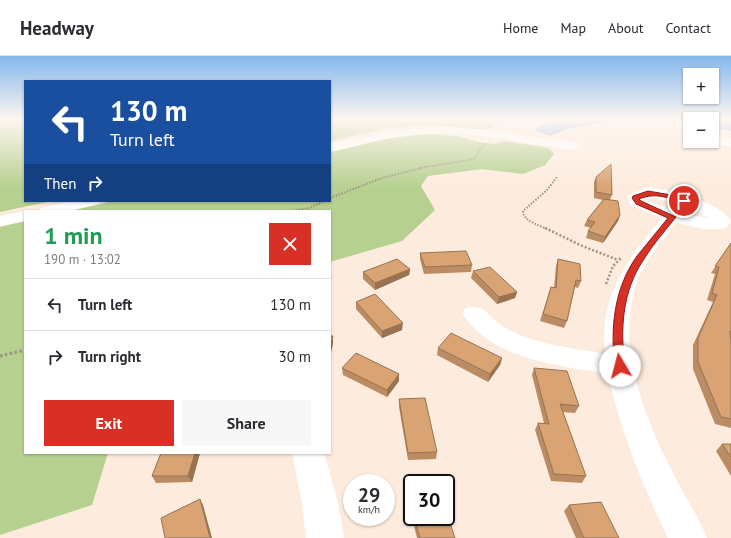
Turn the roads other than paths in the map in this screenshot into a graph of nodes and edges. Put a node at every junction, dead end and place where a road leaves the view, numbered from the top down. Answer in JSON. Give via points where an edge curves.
{"nodes":[{"id":1,"x":354,"y":142,"type":"edge"},
{"id":2,"x":548,"y":142,"type":"edge"},
{"id":3,"x":575,"y":146,"type":"dead end"},
{"id":4,"x":331,"y":148,"type":"edge"},
{"id":5,"x":88,"y":202,"type":"edge"},
{"id":6,"x":52,"y":210,"type":"edge"},
{"id":7,"x":24,"y":216,"type":"edge"},
{"id":8,"x":672,"y":217,"type":"dead end"},
{"id":9,"x":0,"y":221,"type":"edge"},
{"id":10,"x":474,"y":313,"type":"dead end"},
{"id":11,"x":620,"y":366,"type":"junction"},
{"id":12,"x":308,"y":454,"type":"edge"},
{"id":13,"x":325,"y":538,"type":"edge"},
{"id":14,"x":688,"y":538,"type":"edge"}],
"edges":[{"from":1,"to":4,"type":"street"},
{"from":2,"to":3,"type":"street"},
{"from":5,"to":6,"type":"street"},
{"from":7,"to":9,"type":"street"},
{"from":8,"to":11,"type":"street","via":[[640,258],[629,278],[621,302],[617,330]]},
{"from":10,"to":11,"type":"street","via":[[482,324],[511,342]]},
{"from":11,"to":14,"type":"street","via":[[627,397],[644,447]]},
{"from":12,"to":13,"type":"street"}]}
